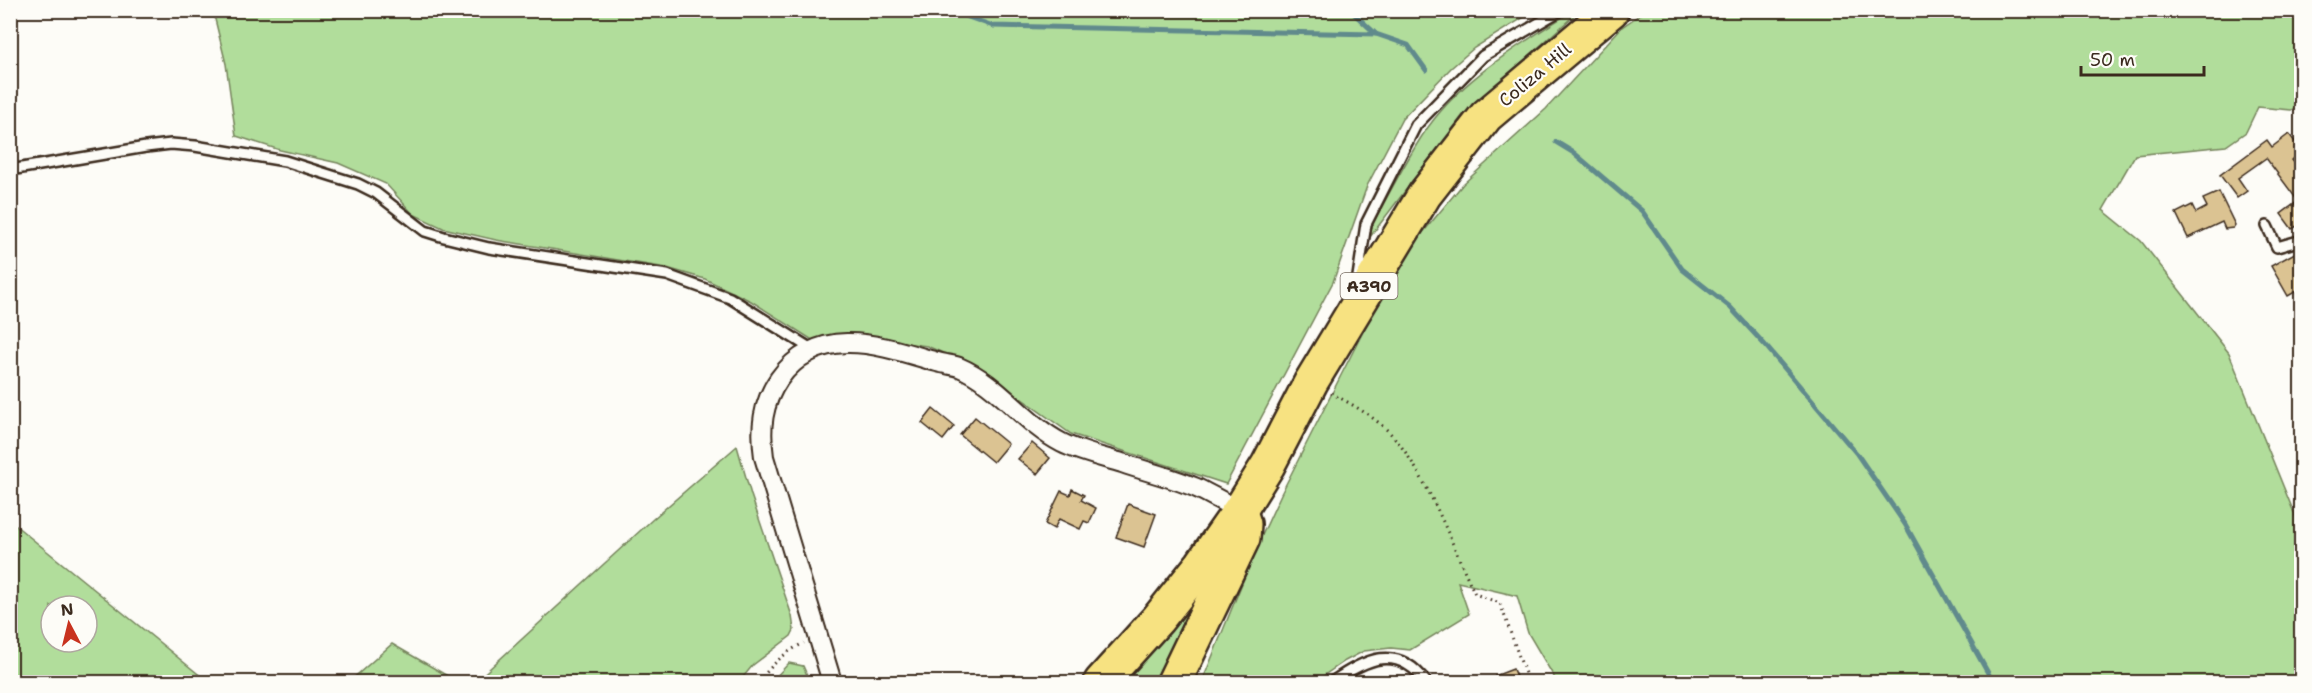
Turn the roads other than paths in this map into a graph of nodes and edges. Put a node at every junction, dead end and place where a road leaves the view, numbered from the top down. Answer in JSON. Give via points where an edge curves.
{"nodes":[{"id":1,"x":1561,"y":10,"type":"edge"},
{"id":2,"x":1612,"y":10,"type":"edge"},
{"id":3,"x":10,"y":170,"type":"edge"},
{"id":4,"x":2266,"y":226,"type":"dead end"},
{"id":5,"x":2301,"y":240,"type":"edge"},
{"id":6,"x":1351,"y":315,"type":"junction"},
{"id":7,"x":813,"y":350,"type":"junction"},
{"id":8,"x":1240,"y":510,"type":"junction"},
{"id":9,"x":832,"y":682,"type":"edge"},
{"id":10,"x":1101,"y":682,"type":"edge"},
{"id":11,"x":1174,"y":682,"type":"edge"},
{"id":12,"x":1332,"y":682,"type":"edge"},
{"id":13,"x":1426,"y":682,"type":"edge"}],
"edges":[{"from":1,"to":6,"type":"lane","via":[[1483,56],[1416,125],[1366,224]]},
{"from":2,"to":6,"type":"highway","name":"Coliza Hill","number":"A390","via":[[1486,116],[1425,194]]},
{"from":3,"to":7,"type":"lane","via":[[171,144],[285,161],[358,184],[425,231],[444,237],[489,248],[668,275],[730,298]]},
{"from":4,"to":5,"type":"lane","via":[[2277,247]]},
{"from":6,"to":8,"type":"highway","number":"A390"},
{"from":7,"to":8,"type":"street","via":[[860,342],[959,367],[1062,443],[1198,489]]},
{"from":7,"to":9,"type":"street","via":[[795,361],[773,388],[764,412],[761,439]]},
{"from":8,"to":10,"type":"highway","number":"A390","via":[[1158,619]]},
{"from":8,"to":11,"type":"highway","via":[[1243,538]]},
{"from":12,"to":13,"type":"lane","via":[[1357,665],[1397,658],[1416,669]]}]}
